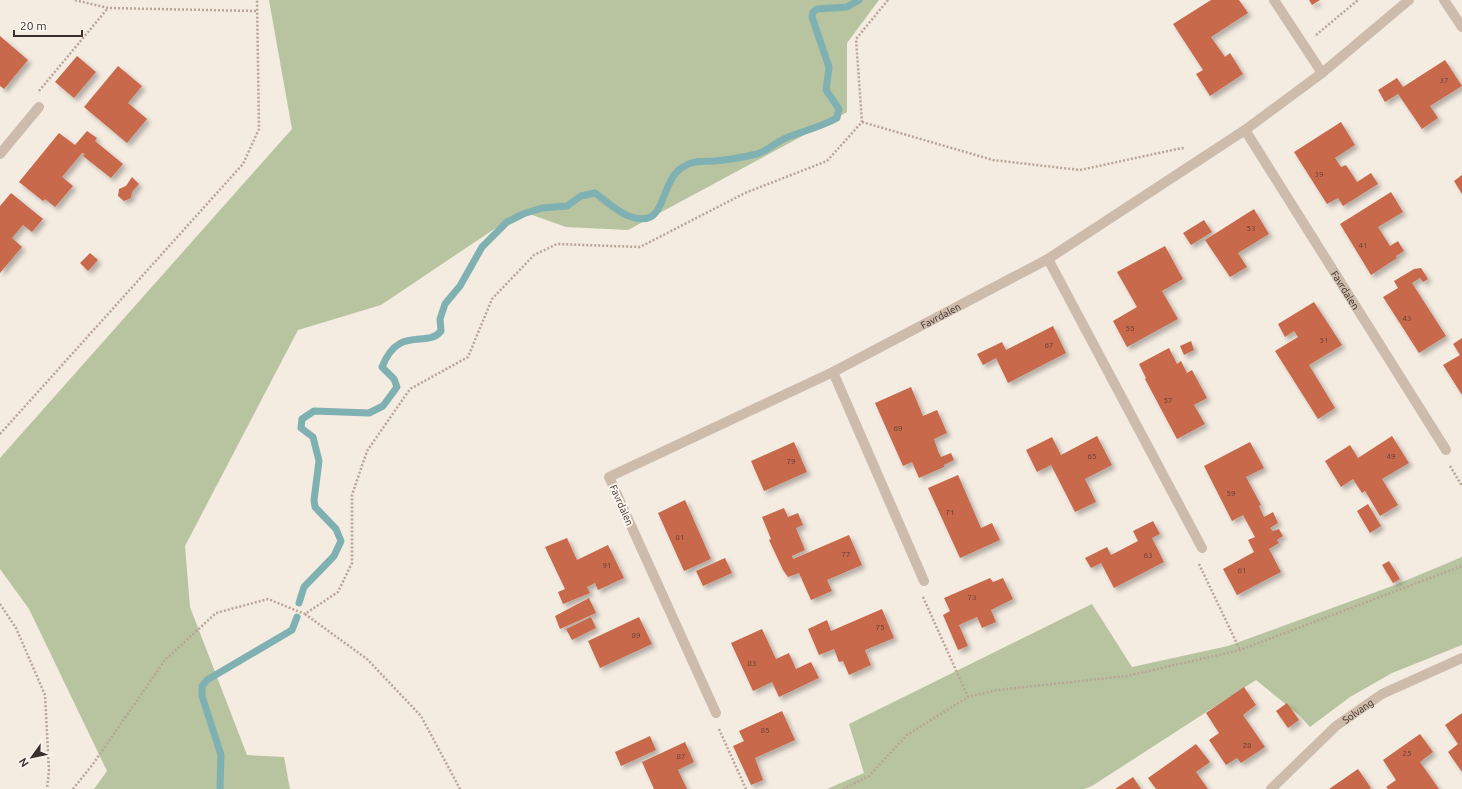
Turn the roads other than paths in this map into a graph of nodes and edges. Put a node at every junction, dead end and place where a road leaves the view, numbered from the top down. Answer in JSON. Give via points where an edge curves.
{"nodes":[{"id":1,"x":1274,"y":0,"type":"edge"},
{"id":2,"x":1409,"y":0,"type":"edge"},
{"id":3,"x":1444,"y":0,"type":"edge"},
{"id":4,"x":1462,"y":27,"type":"edge"},
{"id":5,"x":1322,"y":73,"type":"junction"},
{"id":6,"x":39,"y":107,"type":"road end"},
{"id":7,"x":1245,"y":130,"type":"junction"},
{"id":8,"x":0,"y":154,"type":"edge"},
{"id":9,"x":1048,"y":259,"type":"junction"},
{"id":10,"x":833,"y":372,"type":"junction"},
{"id":11,"x":1446,"y":450,"type":"road end"},
{"id":12,"x":1202,"y":548,"type":"road end"},
{"id":13,"x":924,"y":581,"type":"road end"},
{"id":14,"x":1462,"y":658,"type":"edge"},
{"id":15,"x":716,"y":713,"type":"road end"},
{"id":16,"x":1272,"y":789,"type":"edge"}],
"edges":[{"from":1,"to":5,"type":"street"},
{"from":2,"to":5,"type":"street","name":"Favrdalen"},
{"from":3,"to":4,"type":"street"},
{"from":5,"to":7,"type":"street","name":"Favrdalen"},
{"from":6,"to":8,"type":"street"},
{"from":7,"to":9,"type":"street","name":"Favrdalen"},
{"from":7,"to":11,"type":"street","name":"Favrdalen"},
{"from":9,"to":10,"type":"street","name":"Favrdalen"},
{"from":9,"to":12,"type":"street"},
{"from":10,"to":13,"type":"street"},
{"from":10,"to":15,"type":"street","name":"Favrdalen","via":[[609,477]]},
{"from":14,"to":16,"type":"street","name":"Solvang","via":[[1382,694],[1336,726]]}]}
